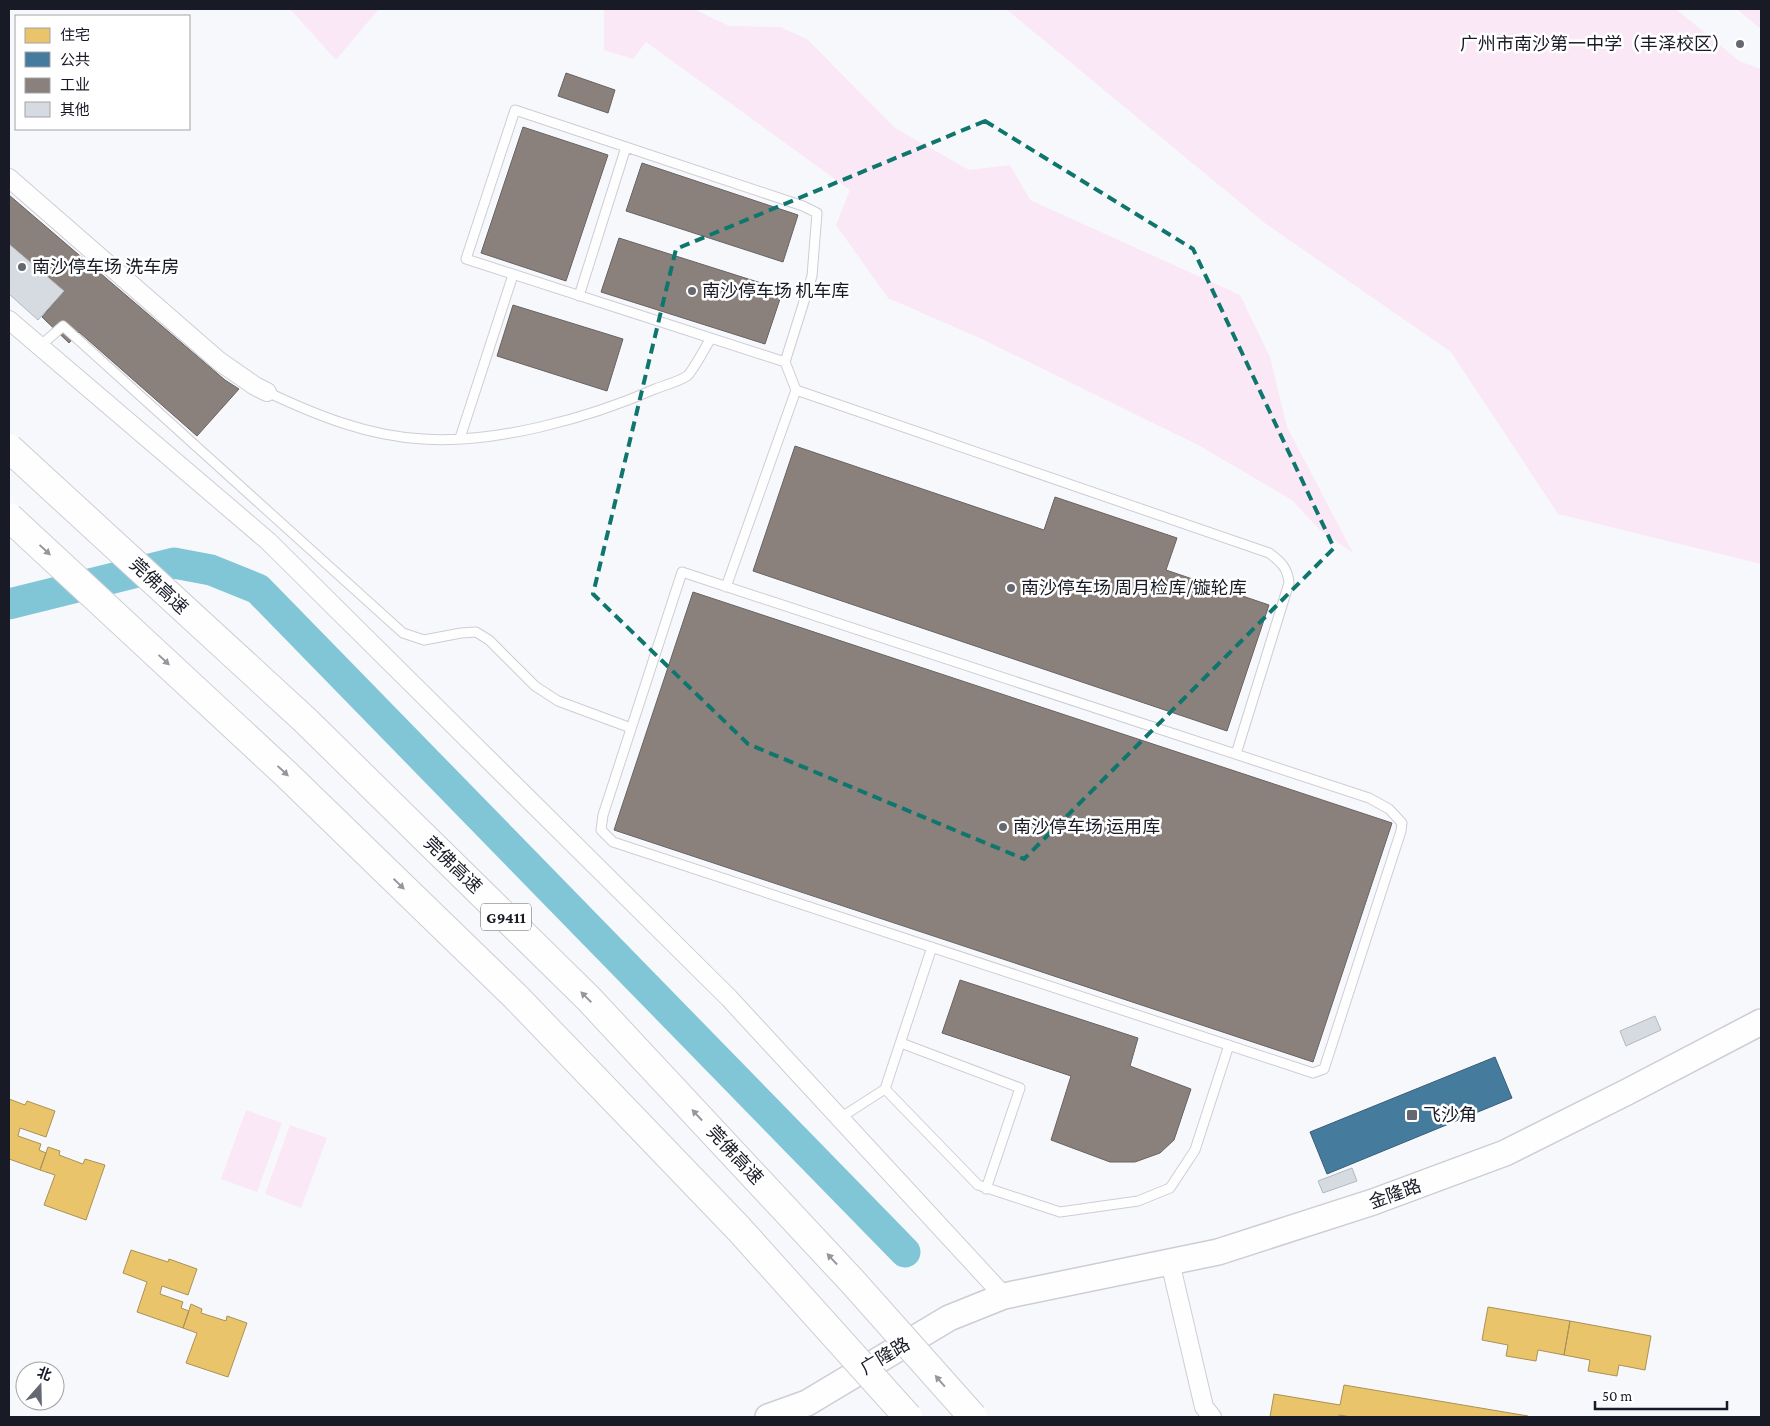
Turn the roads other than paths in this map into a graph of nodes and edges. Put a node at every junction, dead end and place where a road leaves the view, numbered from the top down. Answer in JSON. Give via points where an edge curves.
{"nodes":[{"id":1,"x":626,"y":147,"type":"junction"},
{"id":2,"x":9,"y":178,"type":"edge"},
{"id":3,"x":513,"y":275,"type":"junction"},
{"id":4,"x":579,"y":296,"type":"junction"},
{"id":5,"x":9,"y":320,"type":"edge"},
{"id":6,"x":712,"y":338,"type":"junction"},
{"id":7,"x":40,"y":346,"type":"junction"},
{"id":8,"x":785,"y":362,"type":"junction"},
{"id":9,"x":796,"y":390,"type":"junction"},
{"id":10,"x":267,"y":392,"type":"joint"},
{"id":11,"x":460,"y":438,"type":"junction"},
{"id":12,"x":9,"y":448,"type":"edge"},
{"id":13,"x":9,"y":517,"type":"edge"},
{"id":14,"x":726,"y":587,"type":"junction"},
{"id":15,"x":631,"y":728,"type":"junction"},
{"id":16,"x":1236,"y":754,"type":"junction"},
{"id":17,"x":932,"y":947,"type":"junction"},
{"id":18,"x":1761,"y":1022,"type":"edge"},
{"id":19,"x":901,"y":1043,"type":"junction"},
{"id":20,"x":1229,"y":1045,"type":"junction"},
{"id":21,"x":884,"y":1089,"type":"junction"},
{"id":22,"x":840,"y":1118,"type":"junction"},
{"id":23,"x":986,"y":1188,"type":"junction"},
{"id":24,"x":1170,"y":1262,"type":"junction"},
{"id":25,"x":1004,"y":1296,"type":"junction"},
{"id":26,"x":768,"y":1417,"type":"edge"},
{"id":27,"x":908,"y":1417,"type":"edge"},
{"id":28,"x":973,"y":1417,"type":"edge"},
{"id":29,"x":1212,"y":1417,"type":"edge"}],
"edges":[{"from":1,"to":3,"type":"lane","via":[[515,110],[466,259]]},
{"from":1,"to":4,"type":"lane"},
{"from":1,"to":8,"type":"lane","via":[[817,213],[812,276]]},
{"from":2,"to":10,"type":"street","via":[[219,361]]},
{"from":3,"to":4,"type":"lane"},
{"from":3,"to":11,"type":"lane"},
{"from":4,"to":6,"type":"lane"},
{"from":5,"to":7,"type":"street"},
{"from":6,"to":8,"type":"lane"},
{"from":6,"to":11,"type":"lane","via":[[688,376],[618,405],[525,430]]},
{"from":7,"to":15,"type":"lane","via":[[63,326],[403,633],[424,640],[476,632],[489,640],[535,686],[558,701]]},
{"from":7,"to":22,"type":"street","via":[[268,541],[729,998]]},
{"from":8,"to":9,"type":"lane"},
{"from":9,"to":14,"type":"lane"},
{"from":9,"to":16,"type":"lane","via":[[1269,553],[1282,563],[1289,583]]},
{"from":10,"to":11,"type":"lane","via":[[348,425],[423,439]]},
{"from":28,"to":12,"type":"highway","name":"莞佛高速","number":"G9411","one_way":true,"bridge":true,"via":[[852,1281],[588,998],[305,720]]},
{"from":13,"to":27,"type":"highway","number":"G9411","one_way":true,"bridge":true,"via":[[286,774],[516,997],[739,1229]]},
{"from":14,"to":15,"type":"lane","via":[[682,572]]},
{"from":14,"to":16,"type":"lane"},
{"from":15,"to":17,"type":"lane","via":[[602,815],[601,830],[613,842]]},
{"from":16,"to":20,"type":"lane","via":[[1369,798],[1389,809],[1402,824],[1324,1069],[1313,1073]]},
{"from":17,"to":19,"type":"lane"},
{"from":17,"to":20,"type":"lane"},
{"from":18,"to":24,"type":"main road","name":"金隆路","via":[[1505,1153],[1373,1202],[1218,1252]]},
{"from":19,"to":21,"type":"lane"},
{"from":19,"to":23,"type":"lane","via":[[1020,1088]]},
{"from":20,"to":23,"type":"lane","via":[[1196,1150],[1170,1188],[1138,1200],[1060,1212]]},
{"from":21,"to":22,"type":"lane"},
{"from":21,"to":23,"type":"lane","via":[[978,1185]]},
{"from":22,"to":25,"type":"street"},
{"from":24,"to":25,"type":"main road","name":"金隆路"},
{"from":24,"to":29,"type":"street","via":[[1204,1407]]},
{"from":25,"to":26,"type":"main road","name":"广隆路","via":[[949,1318],[807,1403]]}]}
